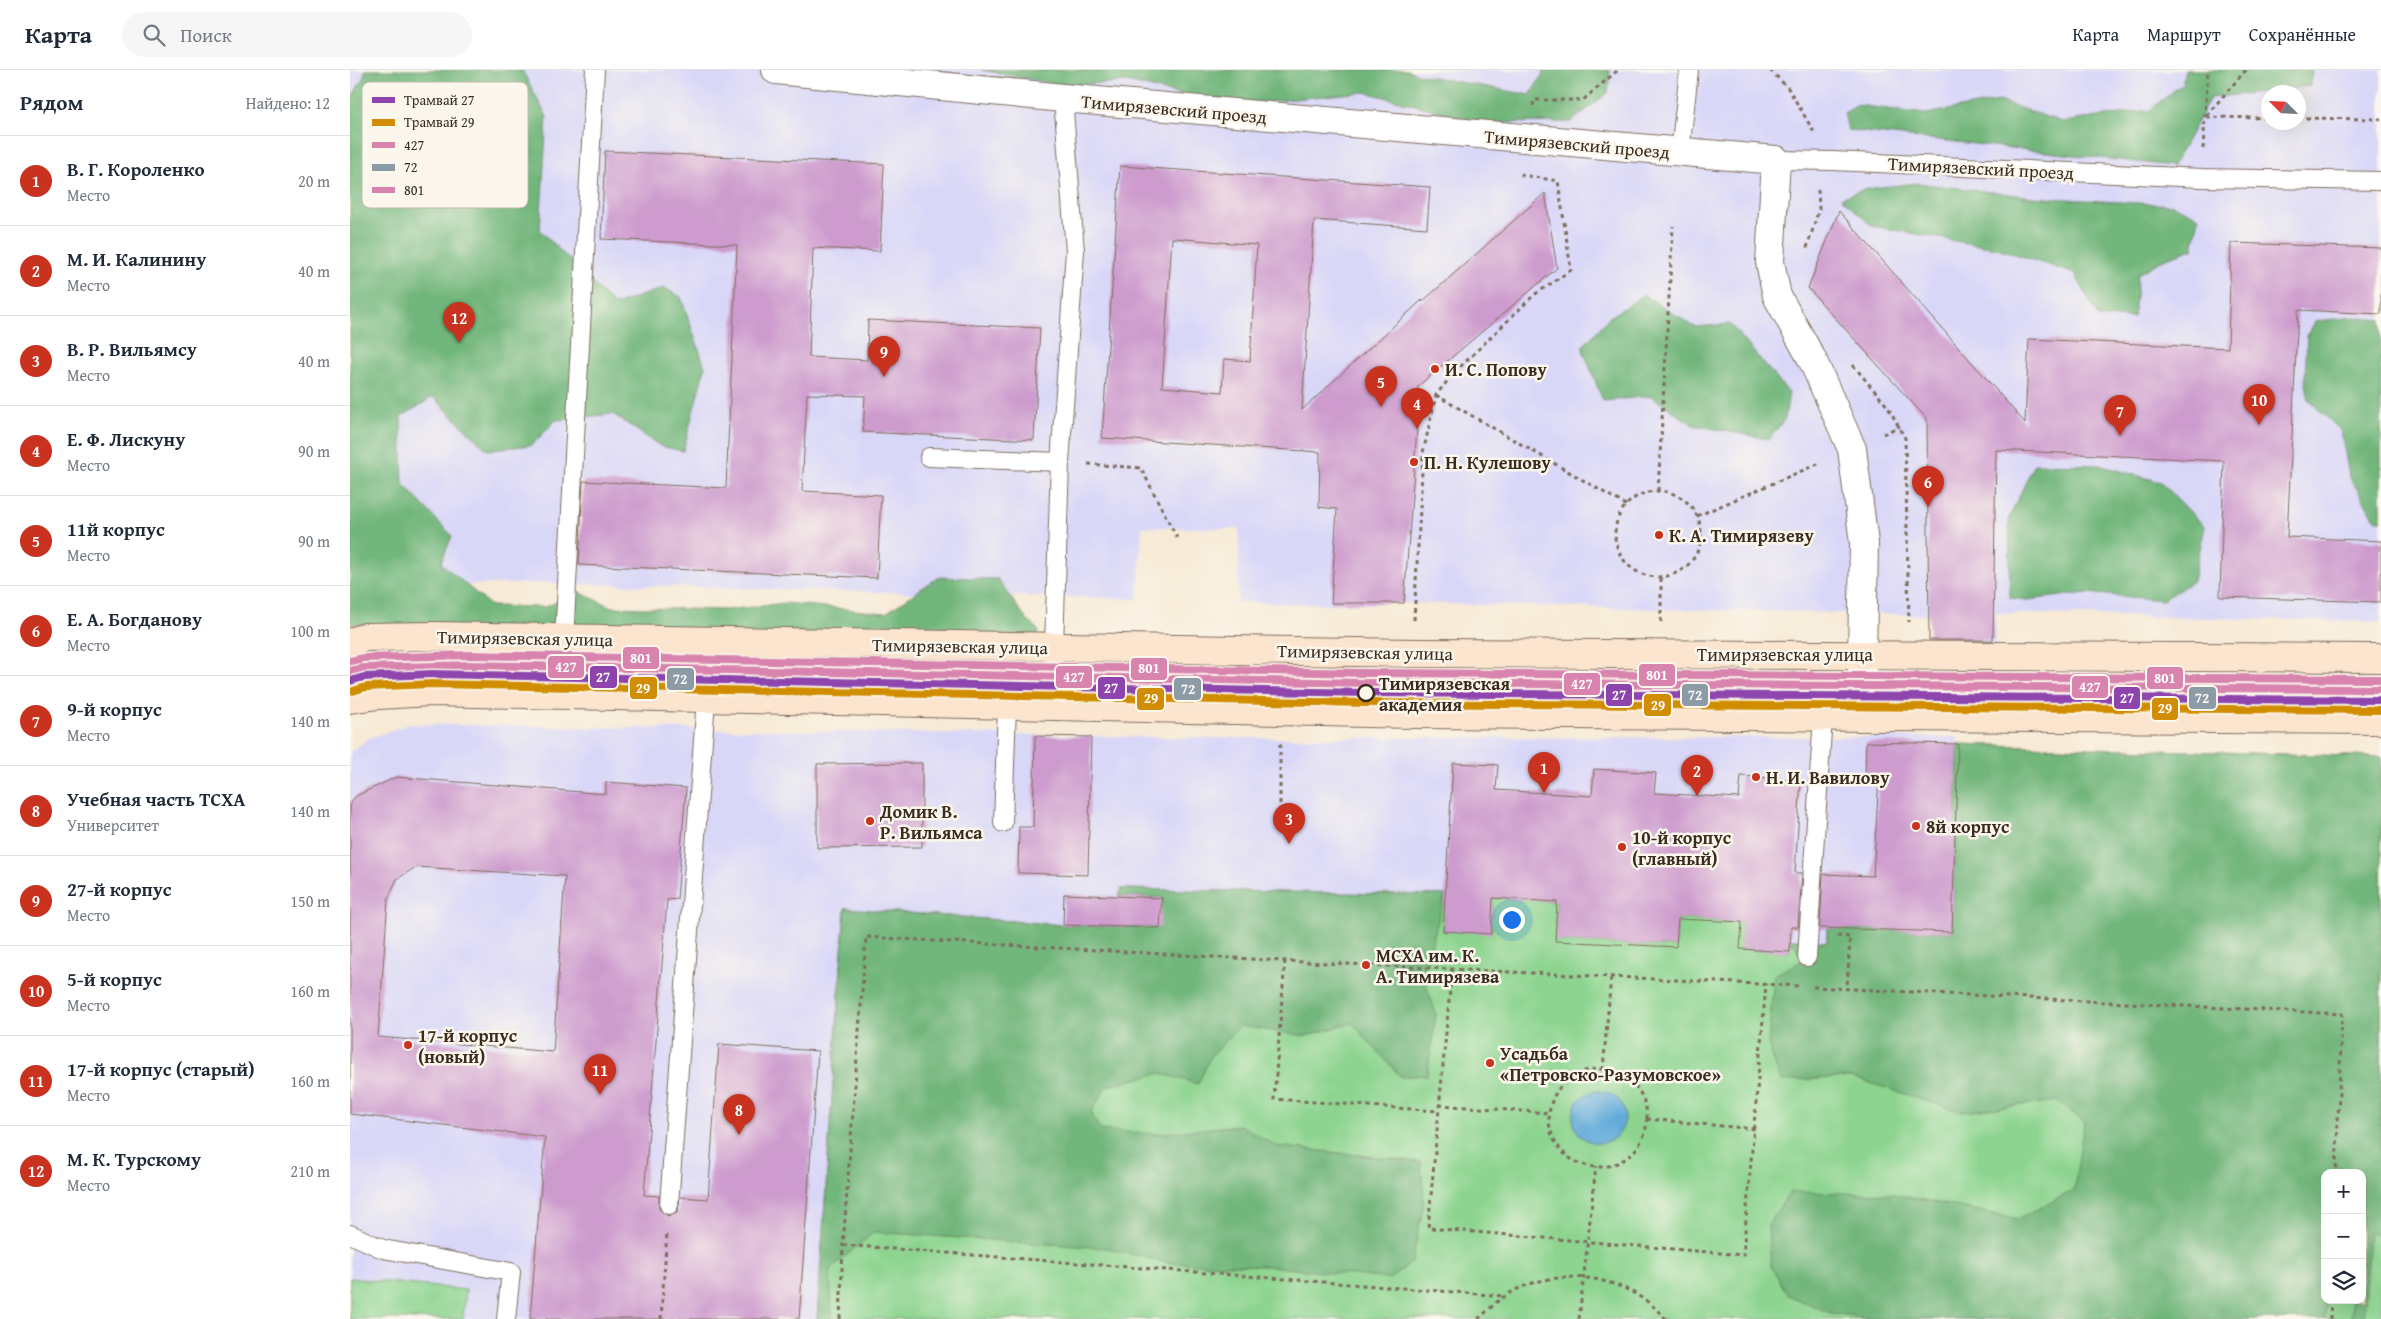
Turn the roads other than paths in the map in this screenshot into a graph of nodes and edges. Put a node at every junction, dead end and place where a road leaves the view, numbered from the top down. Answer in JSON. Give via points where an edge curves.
{"nodes":[{"id":1,"x":594,"y":70,"type":"edge"},
{"id":2,"x":776,"y":70,"type":"edge"},
{"id":3,"x":1689,"y":70,"type":"edge"},
{"id":4,"x":906,"y":76,"type":"edge"},
{"id":5,"x":1063,"y":98,"type":"junction"},
{"id":6,"x":1680,"y":152,"type":"junction"},
{"id":7,"x":1776,"y":160,"type":"junction"},
{"id":8,"x":2381,"y":181,"type":"edge"},
{"id":9,"x":929,"y":457,"type":"dead end"},
{"id":10,"x":1060,"y":462,"type":"junction"},
{"id":11,"x":564,"y":638,"type":"junction"},
{"id":12,"x":350,"y":643,"type":"edge"},
{"id":13,"x":1055,"y":648,"type":"junction"},
{"id":14,"x":1862,"y":655,"type":"junction"},
{"id":15,"x":2381,"y":658,"type":"edge"},
{"id":16,"x":350,"y":671,"type":"edge"},
{"id":17,"x":1054,"y":678,"type":"junction"},
{"id":18,"x":1861,"y":686,"type":"junction"},
{"id":19,"x":2381,"y":689,"type":"edge"},
{"id":20,"x":350,"y":698,"type":"edge"},
{"id":21,"x":706,"y":699,"type":"junction"},
{"id":22,"x":1007,"y":706,"type":"junction"},
{"id":23,"x":1052,"y":707,"type":"junction"},
{"id":24,"x":1823,"y":716,"type":"junction"},
{"id":25,"x":1861,"y":717,"type":"junction"},
{"id":26,"x":2381,"y":720,"type":"edge"},
{"id":27,"x":1003,"y":823,"type":"dead end"},
{"id":28,"x":1807,"y":957,"type":"dead end"},
{"id":29,"x":669,"y":1205,"type":"road end"},
{"id":30,"x":350,"y":1234,"type":"edge"},
{"id":31,"x":506,"y":1319,"type":"edge"}],
"edges":[{"from":1,"to":11,"type":"lane"},
{"from":2,"to":4,"type":"street","name":"Тимирязевский проезд"},
{"from":3,"to":6,"type":"lane"},
{"from":4,"to":5,"type":"street","name":"Тимирязевский проезд"},
{"from":5,"to":6,"type":"street","name":"Тимирязевский проезд"},
{"from":5,"to":10,"type":"lane","via":[[1075,251]]},
{"from":6,"to":7,"type":"street","name":"Тимирязевский проезд"},
{"from":7,"to":8,"type":"lane","name":"Тимирязевский проезд","via":[[2202,178]]},
{"from":7,"to":14,"type":"street","via":[[1770,262],[1776,296],[1812,359],[1852,449],[1864,543]]},
{"from":9,"to":10,"type":"lane"},
{"from":10,"to":13,"type":"lane"},
{"from":11,"to":12,"type":"main road","name":"Тимирязевская улица","via":[[365,637]]},
{"from":11,"to":13,"type":"main road","name":"Тимирязевская улица"},
{"from":13,"to":14,"type":"main road","name":"Тимирязевская улица"},
{"from":13,"to":17,"type":"lane"},
{"from":14,"to":15,"type":"main road","name":"Тимирязевская улица"},
{"from":14,"to":18,"type":"street"},
{"from":16,"to":17,"type":"lane","via":[[471,665]]},
{"from":17,"to":18,"type":"lane"},
{"from":17,"to":23,"type":"lane"},
{"from":18,"to":19,"type":"lane"},
{"from":18,"to":25,"type":"street"},
{"from":20,"to":21,"type":"main road","via":[[431,692]]},
{"from":21,"to":22,"type":"main road"},
{"from":21,"to":29,"type":"lane"},
{"from":22,"to":23,"type":"main road"},
{"from":22,"to":27,"type":"lane"},
{"from":23,"to":24,"type":"main road","via":[[1423,714]]},
{"from":24,"to":25,"type":"main road"},
{"from":24,"to":28,"type":"lane"},
{"from":25,"to":26,"type":"main road"},
{"from":30,"to":31,"type":"lane","via":[[383,1249],[511,1272]]}]}
